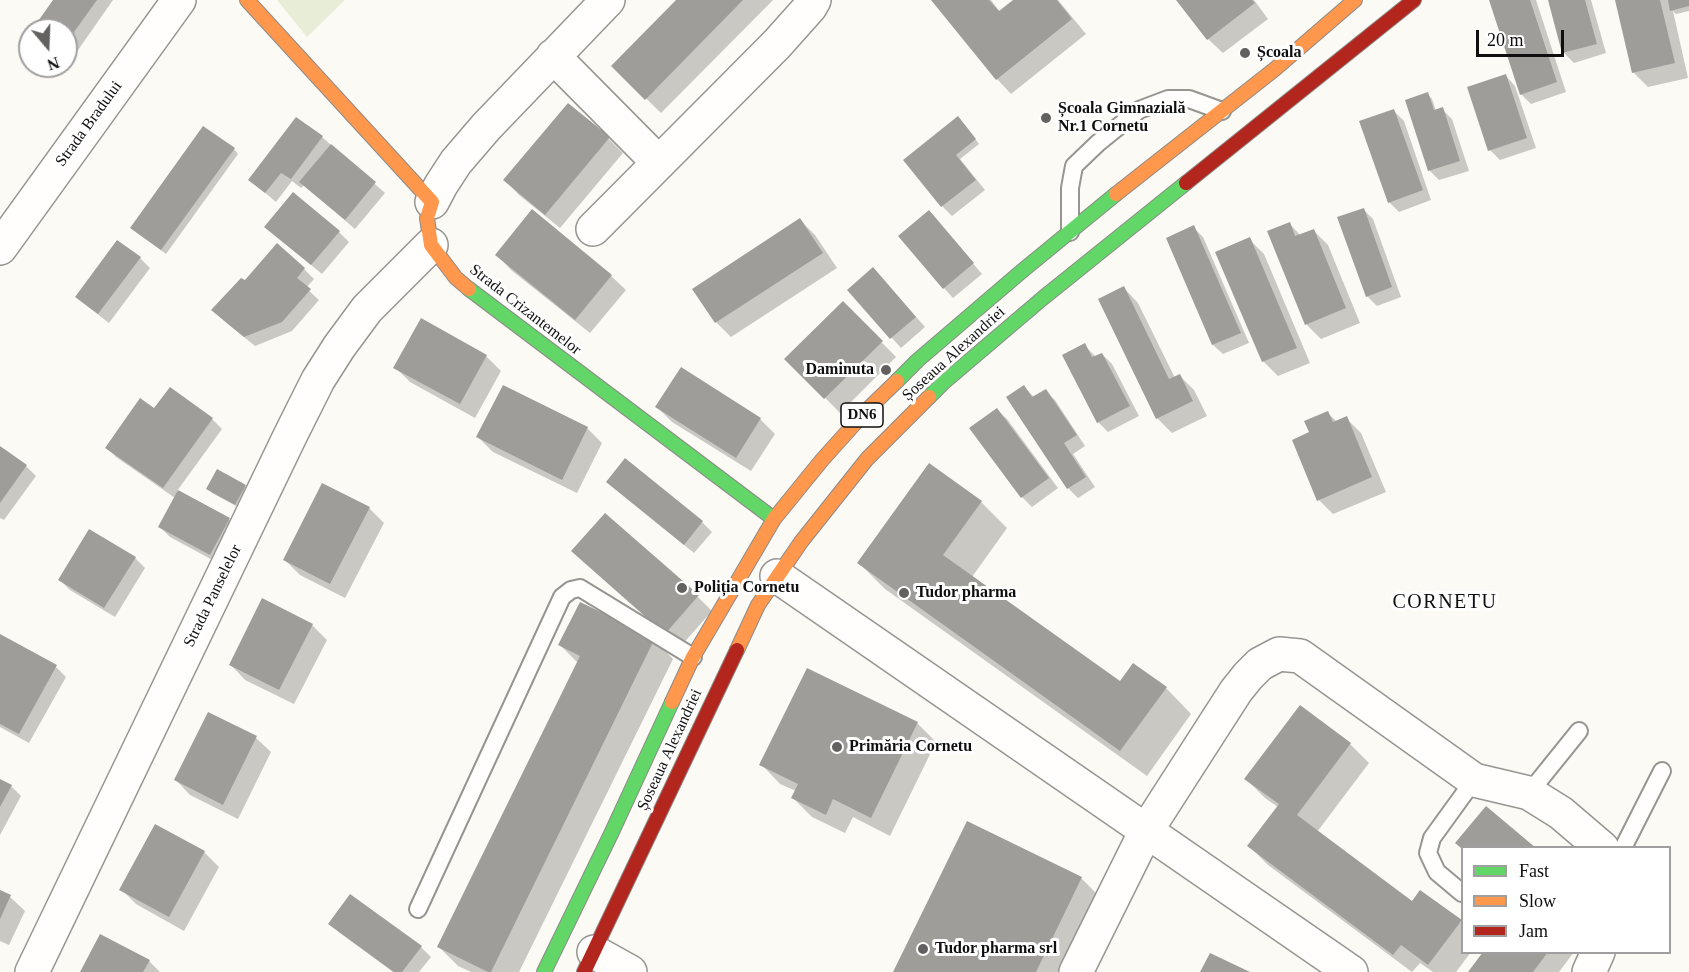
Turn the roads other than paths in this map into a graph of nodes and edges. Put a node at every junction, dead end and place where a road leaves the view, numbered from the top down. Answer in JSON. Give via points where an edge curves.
{"nodes":[{"id":1,"x":179,"y":0,"type":"edge"},
{"id":2,"x":247,"y":0,"type":"edge"},
{"id":3,"x":608,"y":0,"type":"edge"},
{"id":4,"x":814,"y":0,"type":"edge"},
{"id":5,"x":1355,"y":0,"type":"edge"},
{"id":6,"x":1414,"y":0,"type":"edge"},
{"id":7,"x":553,"y":56,"type":"junction"},
{"id":8,"x":1222,"y":111,"type":"junction"},
{"id":9,"x":659,"y":163,"type":"junction"},
{"id":10,"x":432,"y":202,"type":"junction"},
{"id":11,"x":593,"y":229,"type":"dead end"},
{"id":12,"x":1070,"y":232,"type":"junction"},
{"id":13,"x":431,"y":245,"type":"junction"},
{"id":14,"x":0,"y":248,"type":"edge"},
{"id":15,"x":774,"y":519,"type":"junction"},
{"id":16,"x":777,"y":576,"type":"junction"},
{"id":17,"x":693,"y":657,"type":"junction"},
{"id":18,"x":1579,"y":731,"type":"dead end"},
{"id":19,"x":1662,"y":771,"type":"dead end"},
{"id":20,"x":1474,"y":780,"type":"junction"},
{"id":21,"x":1529,"y":793,"type":"junction"},
{"id":22,"x":1146,"y":831,"type":"junction"},
{"id":23,"x":1600,"y":846,"type":"edge"},
{"id":24,"x":1624,"y":846,"type":"edge"},
{"id":25,"x":1461,"y":892,"type":"edge"},
{"id":26,"x":418,"y":909,"type":"dead end"},
{"id":27,"x":1597,"y":954,"type":"edge"},
{"id":28,"x":589,"y":962,"type":"edge"},
{"id":29,"x":32,"y":972,"type":"edge"},
{"id":30,"x":544,"y":972,"type":"edge"},
{"id":31,"x":630,"y":972,"type":"edge"},
{"id":32,"x":1076,"y":972,"type":"edge"},
{"id":33,"x":1351,"y":972,"type":"edge"},
{"id":34,"x":1589,"y":972,"type":"edge"}],
"edges":[{"from":1,"to":14,"type":"street","name":"Strada Bradului"},
{"from":2,"to":10,"type":"main road"},
{"from":3,"to":7,"type":"street"},
{"from":4,"to":9,"type":"street","via":[[777,44]]},
{"from":5,"to":8,"type":"main road","name":"Șoseaua Alexandriei","number":"DN6"},
{"from":6,"to":16,"type":"main road","name":"Șoseaua Alexandriei","number":"DN6","via":[[943,383],[867,459]]},
{"from":7,"to":9,"type":"street"},
{"from":7,"to":10,"type":"street","via":[[456,162]]},
{"from":8,"to":12,"type":"main road","name":"Șoseaua Alexandriei","number":"DN6"},
{"from":8,"to":12,"type":"lane","via":[[1189,99],[1168,99],[1139,110],[1074,166]]},
{"from":9,"to":11,"type":"street"},
{"from":10,"to":13,"type":"main road","via":[[427,219]]},
{"from":12,"to":15,"type":"main road","name":"Șoseaua Alexandriei","number":"DN6","via":[[918,360],[844,435]]},
{"from":13,"to":15,"type":"main road","name":"Strada Crizantemelor","via":[[456,278],[480,299]]},
{"from":13,"to":29,"type":"street","name":"Strada Panselelor","via":[[367,309],[318,380]]},
{"from":15,"to":17,"type":"main road","name":"Șoseaua Alexandriei","number":"DN6"},
{"from":16,"to":22,"type":"street"},
{"from":16,"to":28,"type":"main road","name":"Șoseaua Alexandriei","number":"DN6","via":[[738,644]]},
{"from":17,"to":26,"type":"lane","via":[[580,588],[562,597]]},
{"from":17,"to":30,"type":"main road","name":"Șoseaua Alexandriei","number":"DN6"},
{"from":18,"to":21,"type":"lane"},
{"from":19,"to":24,"type":"lane"},
{"from":20,"to":21,"type":"street"},
{"from":20,"to":22,"type":"street","via":[[1300,656],[1278,654],[1260,664],[1236,690]]},
{"from":20,"to":25,"type":"lane","via":[[1432,837],[1428,853],[1437,872]]},
{"from":21,"to":23,"type":"street","via":[[1561,813]]},
{"from":22,"to":32,"type":"street"},
{"from":22,"to":33,"type":"street"},
{"from":27,"to":34,"type":"street"},
{"from":28,"to":31,"type":"street"}]}
